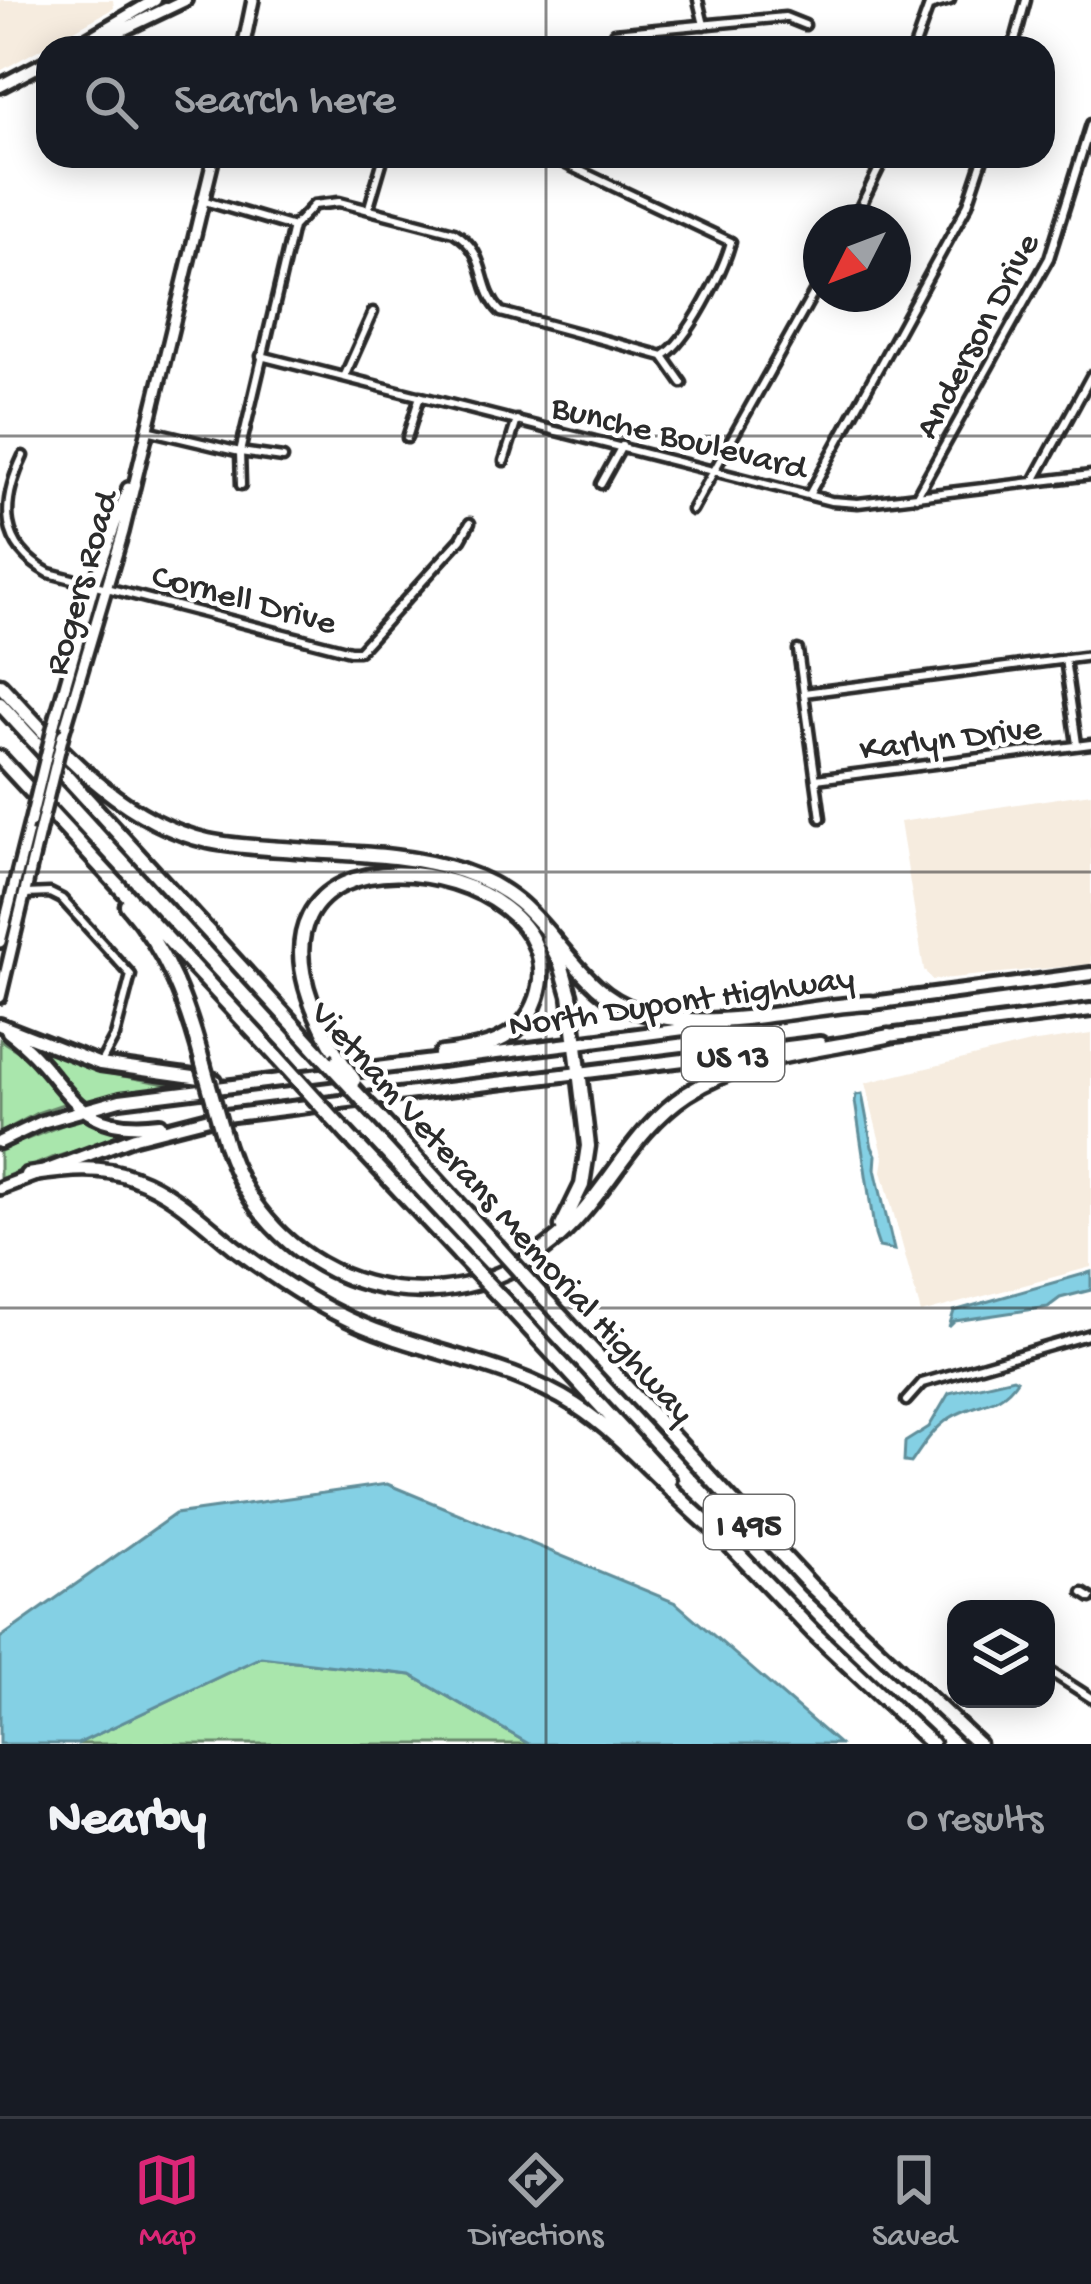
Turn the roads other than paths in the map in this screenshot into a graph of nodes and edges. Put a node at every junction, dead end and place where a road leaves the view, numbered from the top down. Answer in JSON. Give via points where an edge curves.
{"nodes":[{"id":1,"x":155,"y":0,"type":"edge"},
{"id":2,"x":184,"y":0,"type":"edge"},
{"id":3,"x":252,"y":0,"type":"edge"},
{"id":4,"x":698,"y":0,"type":"edge"},
{"id":5,"x":950,"y":0,"type":"edge"},
{"id":6,"x":1026,"y":0,"type":"edge"},
{"id":7,"x":704,"y":25,"type":"junction"},
{"id":8,"x":805,"y":25,"type":"dead end"},
{"id":9,"x":614,"y":33,"type":"dead end"},
{"id":10,"x":94,"y":36,"type":"edge"},
{"id":11,"x":106,"y":36,"type":"edge"},
{"id":12,"x":246,"y":36,"type":"edge"},
{"id":13,"x":917,"y":36,"type":"edge"},
{"id":14,"x":1016,"y":36,"type":"edge"},
{"id":15,"x":36,"y":67,"type":"edge"},
{"id":16,"x":0,"y":86,"type":"edge"},
{"id":17,"x":1091,"y":124,"type":"edge"},
{"id":18,"x":211,"y":168,"type":"edge"},
{"id":19,"x":380,"y":168,"type":"edge"},
{"id":20,"x":574,"y":168,"type":"edge"},
{"id":21,"x":879,"y":168,"type":"edge"},
{"id":22,"x":979,"y":168,"type":"edge"},
{"id":23,"x":202,"y":200,"type":"junction"},
{"id":24,"x":862,"y":204,"type":"edge"},
{"id":25,"x":369,"y":207,"type":"junction"},
{"id":26,"x":293,"y":227,"type":"junction"},
{"id":27,"x":373,"y":312,"type":"dead end"},
{"id":28,"x":803,"y":312,"type":"edge"},
{"id":29,"x":261,"y":356,"type":"junction"},
{"id":30,"x":663,"y":356,"type":"junction"},
{"id":31,"x":344,"y":376,"type":"junction"},
{"id":32,"x":1091,"y":376,"type":"edge"},
{"id":33,"x":682,"y":383,"type":"dead end"},
{"id":34,"x":420,"y":396,"type":"junction"},
{"id":35,"x":517,"y":420,"type":"junction"},
{"id":36,"x":147,"y":430,"type":"junction"},
{"id":37,"x":407,"y":438,"type":"dead end"},
{"id":38,"x":622,"y":446,"type":"junction"},
{"id":39,"x":240,"y":452,"type":"junction"},
{"id":40,"x":23,"y":456,"type":"dead end"},
{"id":41,"x":283,"y":458,"type":"dead end"},
{"id":42,"x":139,"y":460,"type":"junction"},
{"id":43,"x":504,"y":461,"type":"dead end"},
{"id":44,"x":716,"y":470,"type":"junction"},
{"id":45,"x":1091,"y":475,"type":"edge"},
{"id":46,"x":1034,"y":481,"type":"junction"},
{"id":47,"x":601,"y":484,"type":"dead end"},
{"id":48,"x":241,"y":485,"type":"dead end"},
{"id":49,"x":809,"y":494,"type":"junction"},
{"id":50,"x":916,"y":497,"type":"junction"},
{"id":51,"x":692,"y":510,"type":"dead end"},
{"id":52,"x":470,"y":523,"type":"dead end"},
{"id":53,"x":94,"y":584,"type":"junction"},
{"id":54,"x":107,"y":587,"type":"junction"},
{"id":55,"x":798,"y":650,"type":"dead end"},
{"id":56,"x":1091,"y":656,"type":"edge"},
{"id":57,"x":1065,"y":659,"type":"junction"},
{"id":58,"x":0,"y":685,"type":"edge"},
{"id":59,"x":804,"y":693,"type":"junction"},
{"id":60,"x":0,"y":704,"type":"edge"},
{"id":61,"x":1091,"y":744,"type":"edge"},
{"id":62,"x":1077,"y":746,"type":"junction"},
{"id":63,"x":0,"y":758,"type":"edge"},
{"id":64,"x":816,"y":779,"type":"junction"},
{"id":65,"x":821,"y":818,"type":"dead end"},
{"id":66,"x":78,"y":843,"type":"junction"},
{"id":67,"x":486,"y":881,"type":"junction"},
{"id":68,"x":25,"y":894,"type":"junction"},
{"id":69,"x":0,"y":941,"type":"edge"},
{"id":70,"x":1091,"y":974,"type":"edge"},
{"id":71,"x":0,"y":998,"type":"edge"},
{"id":72,"x":871,"y":1003,"type":"junction"},
{"id":73,"x":1091,"y":1010,"type":"edge"},
{"id":74,"x":0,"y":1026,"type":"edge"},
{"id":75,"x":888,"y":1036,"type":"junction"},
{"id":76,"x":577,"y":1043,"type":"junction"},
{"id":77,"x":332,"y":1058,"type":"junction"},
{"id":78,"x":442,"y":1059,"type":"junction"},
{"id":79,"x":100,"y":1064,"type":"junction"},
{"id":80,"x":579,"y":1073,"type":"junction"},
{"id":81,"x":242,"y":1083,"type":"junction"},
{"id":82,"x":80,"y":1109,"type":"junction"},
{"id":83,"x":209,"y":1118,"type":"junction"},
{"id":84,"x":0,"y":1142,"type":"edge"},
{"id":85,"x":27,"y":1175,"type":"junction"},
{"id":86,"x":0,"y":1188,"type":"edge"},
{"id":87,"x":537,"y":1253,"type":"junction"},
{"id":88,"x":1091,"y":1334,"type":"edge"},
{"id":89,"x":906,"y":1401,"type":"dead end"},
{"id":90,"x":717,"y":1532,"type":"junction"},
{"id":91,"x":1083,"y":1593,"type":"dead end"},
{"id":92,"x":1091,"y":1598,"type":"edge"},
{"id":93,"x":1055,"y":1675,"type":"edge"},
{"id":94,"x":1091,"y":1698,"type":"edge"},
{"id":95,"x":932,"y":1744,"type":"edge"},
{"id":96,"x":978,"y":1744,"type":"edge"}],
"edges":[{"from":1,"to":10,"type":"main road"},
{"from":2,"to":11,"type":"main road"},
{"from":3,"to":12,"type":"street"},
{"from":4,"to":7,"type":"street"},
{"from":5,"to":13,"type":"street","via":[[929,6]]},
{"from":6,"to":14,"type":"street"},
{"from":7,"to":8,"type":"street","via":[[785,17]]},
{"from":7,"to":9,"type":"street"},
{"from":15,"to":16,"type":"main road"},
{"from":17,"to":50,"type":"street","name":"Anderson Drive","via":[[1049,258]]},
{"from":18,"to":23,"type":"street","name":"Rogers Road"},
{"from":19,"to":25,"type":"street"},
{"from":20,"to":30,"type":"street","via":[[731,242],[684,334]]},
{"from":21,"to":24,"type":"street"},
{"from":22,"to":49,"type":"street","via":[[959,222]]},
{"from":23,"to":26,"type":"street"},
{"from":23,"to":36,"type":"street","name":"Rogers Road"},
{"from":25,"to":26,"type":"street","via":[[314,205]]},
{"from":25,"to":30,"type":"street","via":[[468,241],[502,312]]},
{"from":26,"to":29,"type":"street"},
{"from":27,"to":31,"type":"street"},
{"from":28,"to":44,"type":"street"},
{"from":29,"to":31,"type":"street","name":"Bunche Boulevard"},
{"from":29,"to":39,"type":"street"},
{"from":30,"to":33,"type":"street"},
{"from":31,"to":34,"type":"street","name":"Bunche Boulevard"},
{"from":32,"to":46,"type":"street"},
{"from":34,"to":35,"type":"street","name":"Bunche Boulevard"},
{"from":34,"to":37,"type":"street"},
{"from":35,"to":38,"type":"street","name":"Bunche Boulevard"},
{"from":35,"to":43,"type":"street"},
{"from":36,"to":39,"type":"street"},
{"from":36,"to":42,"type":"street","name":"Rogers Road"},
{"from":38,"to":44,"type":"street","name":"Bunche Boulevard"},
{"from":38,"to":47,"type":"street"},
{"from":39,"to":41,"type":"street"},
{"from":39,"to":48,"type":"street"},
{"from":40,"to":53,"type":"street","name":"Cornell Drive","via":[[4,513],[16,550],[49,573]]},
{"from":42,"to":53,"type":"street","name":"Rogers Road"},
{"from":42,"to":54,"type":"street","name":"Rogers Road"},
{"from":44,"to":49,"type":"street","name":"Bunche Boulevard"},
{"from":44,"to":51,"type":"street"},
{"from":45,"to":46,"type":"street","name":"Bunche Boulevard"},
{"from":46,"to":50,"type":"street","name":"Bunche Boulevard"},
{"from":49,"to":50,"type":"street","name":"Bunche Boulevard","via":[[858,503]]},
{"from":52,"to":54,"type":"street","name":"Cornell Drive","via":[[358,651]]},
{"from":53,"to":54,"type":"street","name":"Cornell Drive"},
{"from":53,"to":69,"type":"street","name":"Rogers Road","bridge":true},
{"from":54,"to":68,"type":"street","name":"Rogers Road","bridge":true},
{"from":55,"to":59,"type":"street"},
{"from":56,"to":57,"type":"street"},
{"from":57,"to":59,"type":"street"},
{"from":57,"to":62,"type":"street"},
{"from":58,"to":67,"type":"highway","via":[[99,785],[166,827],[234,845],[418,860]]},
{"from":59,"to":64,"type":"street"},
{"from":60,"to":77,"type":"highway","name":"Vietnam Veterans Memorial Highway"},
{"from":61,"to":62,"type":"street","name":"Karlyn Drive"},
{"from":62,"to":64,"type":"street","name":"Karlyn Drive"},
{"from":63,"to":66,"type":"highway","name":"Vietnam Veterans Memorial Highway","number":"I 495"},
{"from":64,"to":65,"type":"street"},
{"from":66,"to":87,"type":"highway","bridge":true,"via":[[161,948],[226,1145],[268,1223],[306,1256],[398,1290],[455,1288]]},
{"from":66,"to":90,"type":"highway","name":"Vietnam Veterans Memorial Highway","number":"I 495","bridge":true},
{"from":67,"to":72,"type":"highway","via":[[525,905],[598,988],[645,1013],[693,1021]]},
{"from":67,"to":76,"type":"highway","via":[[522,908],[554,949]]},
{"from":68,"to":71,"type":"street","name":"Rogers Road"},
{"from":68,"to":79,"type":"street","via":[[62,899],[131,975]]},
{"from":70,"to":72,"type":"main road","name":"North Dupont Highway","number":"US 13"},
{"from":72,"to":76,"type":"main road","name":"North Dupont Highway","number":"US 13"},
{"from":73,"to":75,"type":"main road","name":"North Dupont Highway","number":"US 13"},
{"from":74,"to":79,"type":"main road","number":"US 13"},
{"from":74,"to":82,"type":"main road","number":"US 13","via":[[31,1048]]},
{"from":75,"to":80,"type":"main road","name":"North Dupont Highway","number":"US 13"},
{"from":75,"to":87,"type":"highway","via":[[772,1057],[691,1091]]},
{"from":76,"to":78,"type":"main road","name":"North Dupont Highway","number":"US 13"},
{"from":76,"to":80,"type":"highway"},
{"from":77,"to":78,"type":"highway","via":[[305,988],[304,936],[330,893],[388,871],[489,899],[518,921],[538,954],[539,992],[524,1022],[497,1043]]},
{"from":77,"to":96,"type":"highway","name":"Vietnam Veterans Memorial Highway","number":"I 495","bridge":true,"via":[[800,1576]]},
{"from":78,"to":81,"type":"main road","name":"North Dupont Highway","number":"US 13"},
{"from":79,"to":81,"type":"main road","number":"US 13"},
{"from":80,"to":83,"type":"main road","name":"North Dupont Highway","number":"US 13"},
{"from":80,"to":87,"type":"highway","via":[[584,1177],[568,1218]]},
{"from":81,"to":82,"type":"main road","name":"North Dupont Highway"},
{"from":82,"to":83,"type":"main road","number":"US 13","via":[[115,1126]]},
{"from":82,"to":84,"type":"main road","name":"North Dupont Highway"},
{"from":83,"to":85,"type":"main road","name":"North Dupont Highway"},
{"from":85,"to":86,"type":"main road","name":"North Dupont Highway"},
{"from":85,"to":90,"type":"highway","via":[[96,1169],[151,1184],[269,1274],[334,1312],[571,1402]]},
{"from":88,"to":89,"type":"street","via":[[922,1383]]},
{"from":90,"to":95,"type":"highway","name":"Vietnam Veterans Memorial Highway","number":"I 495"},
{"from":91,"to":92,"type":"street"},
{"from":93,"to":94,"type":"street"}]}
